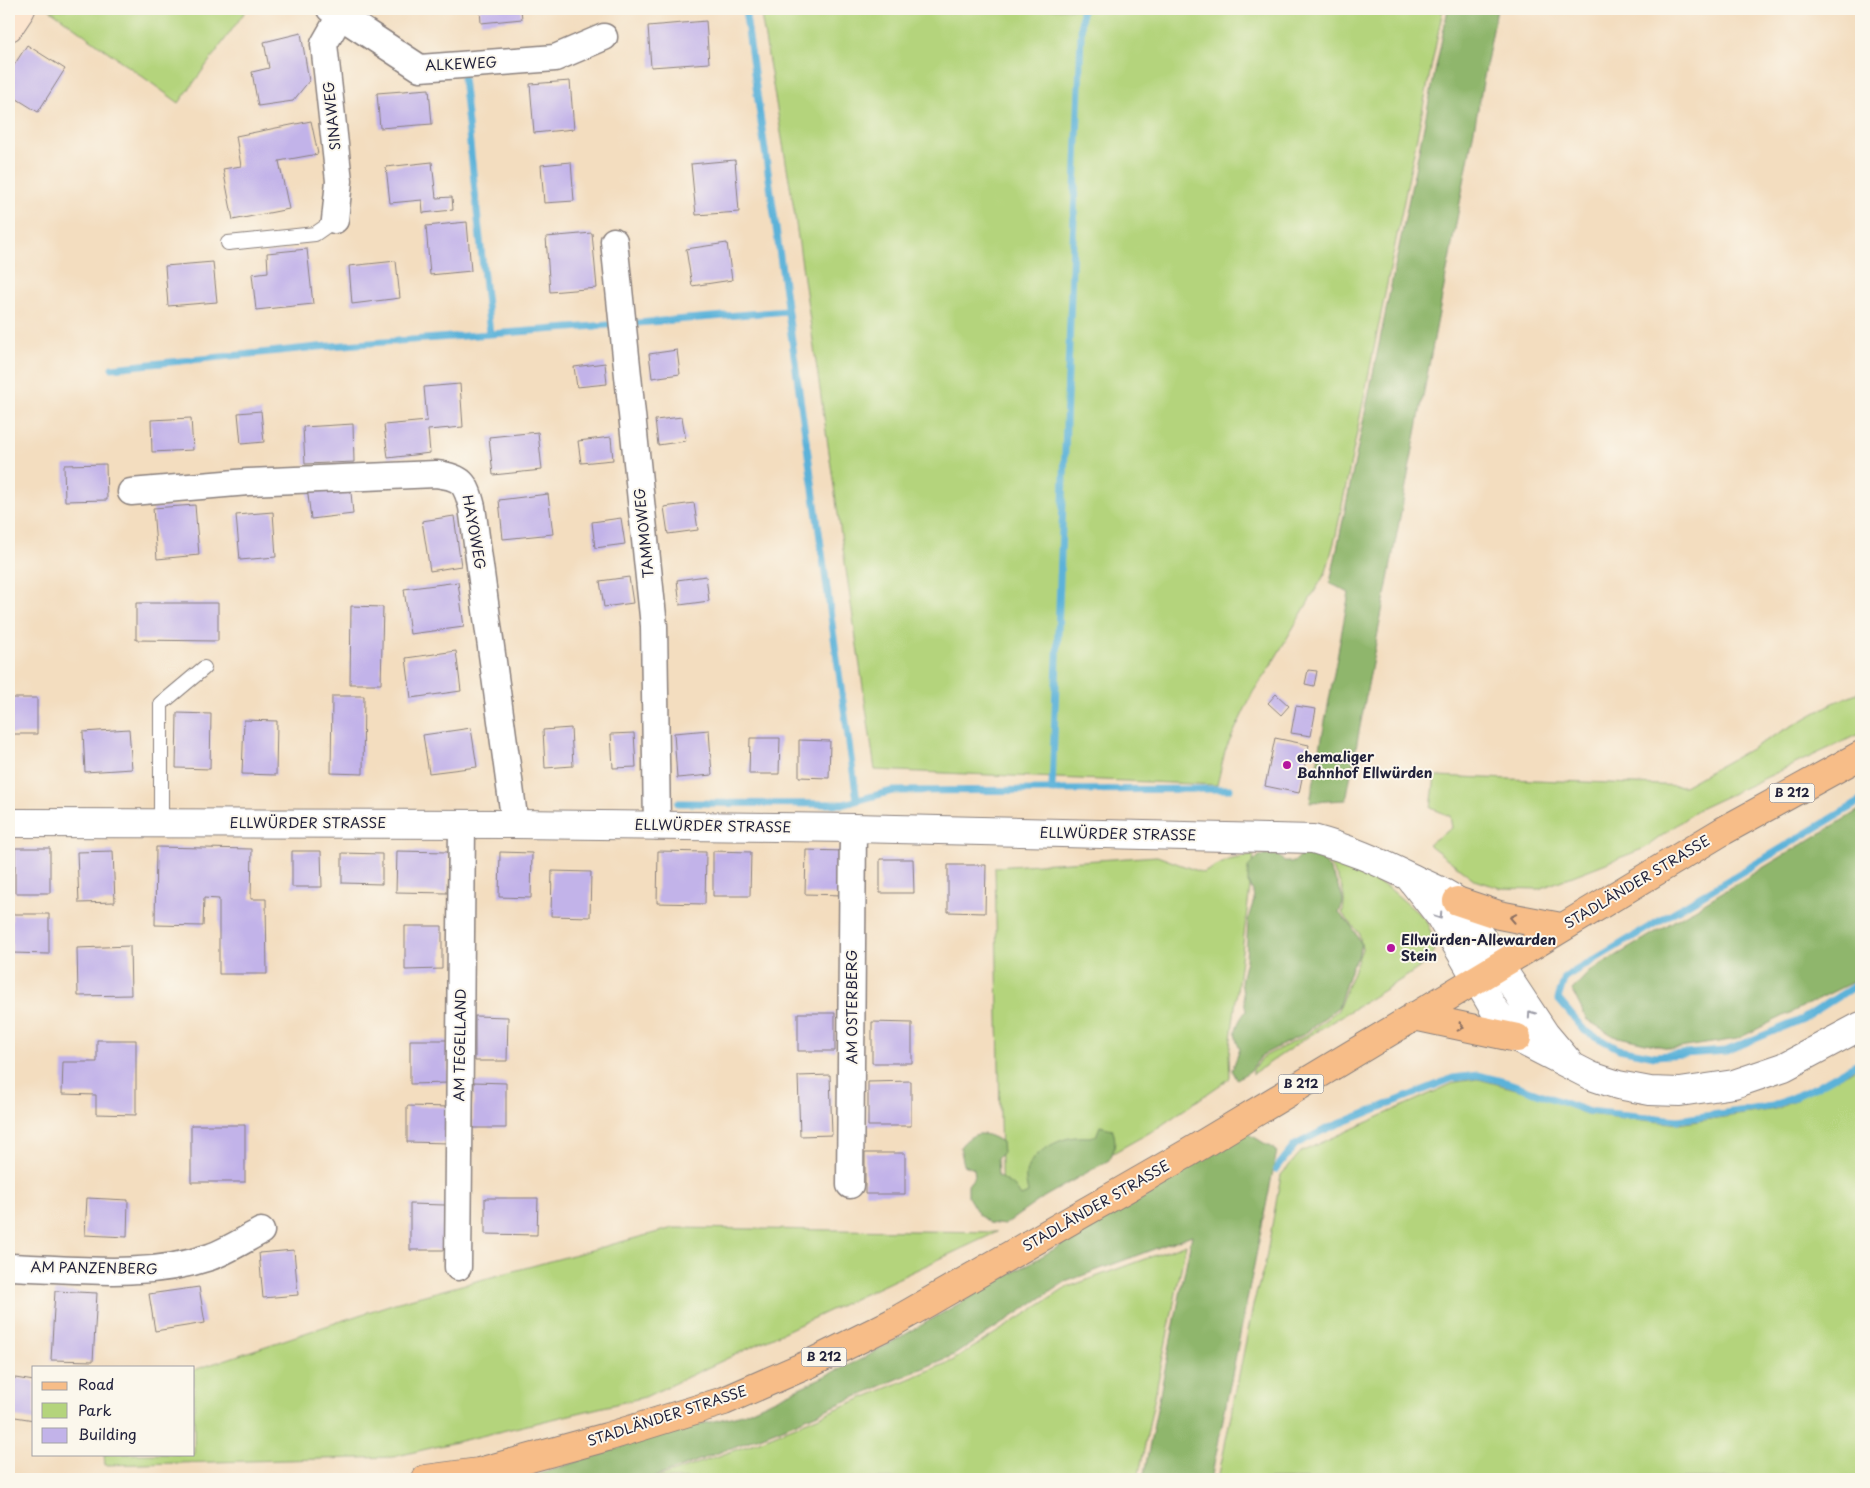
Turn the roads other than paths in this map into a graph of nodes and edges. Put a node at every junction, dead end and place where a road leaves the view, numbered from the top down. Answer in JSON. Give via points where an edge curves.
{"nodes":[{"id":1,"x":21,"y":9,"type":"edge"},
{"id":2,"x":335,"y":13,"type":"edge"},
{"id":3,"x":9,"y":26,"type":"edge"},
{"id":4,"x":604,"y":37,"type":"dead end"},
{"id":5,"x":335,"y":220,"type":"joint"},
{"id":6,"x":614,"y":241,"type":"dead end"},
{"id":7,"x":228,"y":243,"type":"dead end"},
{"id":8,"x":131,"y":492,"type":"dead end"},
{"id":9,"x":204,"y":668,"type":"dead end"},
{"id":10,"x":1861,"y":755,"type":"edge"},
{"id":11,"x":9,"y":823,"type":"edge"},
{"id":12,"x":161,"y":823,"type":"junction"},
{"id":13,"x":462,"y":824,"type":"junction"},
{"id":14,"x":514,"y":824,"type":"junction"},
{"id":15,"x":657,"y":826,"type":"junction"},
{"id":16,"x":853,"y":828,"type":"junction"},
{"id":17,"x":1410,"y":877,"type":"junction"},
{"id":18,"x":1457,"y":901,"type":"junction"},
{"id":19,"x":1561,"y":927,"type":"junction"},
{"id":20,"x":1499,"y":965,"type":"junction"},
{"id":21,"x":1475,"y":978,"type":"junction"},
{"id":22,"x":1414,"y":1016,"type":"junction"},
{"id":23,"x":1861,"y":1026,"type":"edge"},
{"id":24,"x":1517,"y":1038,"type":"junction"},
{"id":25,"x":1572,"y":1066,"type":"junction"},
{"id":26,"x":850,"y":1185,"type":"dead end"},
{"id":27,"x":261,"y":1231,"type":"dead end"},
{"id":28,"x":9,"y":1267,"type":"edge"},
{"id":29,"x":458,"y":1267,"type":"dead end"},
{"id":30,"x":426,"y":1479,"type":"edge"}],
"edges":[{"from":1,"to":3,"type":"main road"},
{"from":2,"to":4,"type":"street","name":"ALKEWEG","via":[[420,68],[555,58]]},
{"from":2,"to":5,"type":"street","name":"SINAWEG","via":[[324,44],[339,181]]},
{"from":5,"to":7,"type":"lane","via":[[315,234]]},
{"from":6,"to":15,"type":"street","name":"TAMMOWEG","via":[[654,626]]},
{"from":8,"to":14,"type":"street","name":"HAYOWEG","via":[[248,482],[436,474],[461,481],[468,491],[472,507]]},
{"from":9,"to":12,"type":"lane","via":[[161,704]]},
{"from":10,"to":19,"type":"main road","name":"STADLÄNDER STRASSE","number":"B 212","via":[[1723,831]]},
{"from":11,"to":12,"type":"street","name":"ELLWÜRDER STRASSE"},
{"from":12,"to":13,"type":"street","name":"ELLWÜRDER STRASSE"},
{"from":13,"to":14,"type":"street","name":"ELLWÜRDER STRASSE"},
{"from":13,"to":29,"type":"street","name":"AM TEGELLAND"},
{"from":14,"to":15,"type":"street","name":"ELLWÜRDER STRASSE"},
{"from":15,"to":16,"type":"street","name":"ELLWÜRDER STRASSE"},
{"from":16,"to":17,"type":"street","name":"ELLWÜRDER STRASSE","via":[[1313,839],[1356,851]]},
{"from":16,"to":26,"type":"street","name":"AM OSTERBERG"},
{"from":17,"to":18,"type":"street","name":"ELLWÜRDER STRASSE","via":[[1440,889]]},
{"from":17,"to":21,"type":"street","name":"ELLWÜRDER STRASSE","one_way":true,"via":[[1439,915]]},
{"from":19,"to":18,"type":"main road","one_way":true,"via":[[1499,915]]},
{"from":18,"to":20,"type":"street","name":"ELLWÜRDER STRASSE"},
{"from":19,"to":20,"type":"main road","name":"STADLÄNDER STRASSE","number":"B 212"},
{"from":20,"to":21,"type":"main road","name":"STADLÄNDER STRASSE","number":"B 212"},
{"from":25,"to":20,"type":"street","name":"ELLWÜRDER STRASSE","one_way":true,"via":[[1545,1034]]},
{"from":21,"to":22,"type":"main road","name":"STADLÄNDER STRASSE","number":"B 212"},
{"from":21,"to":24,"type":"street","name":"ELLWÜRDER STRASSE"},
{"from":22,"to":24,"type":"main road","one_way":true},
{"from":22,"to":30,"type":"main road","name":"STADLÄNDER STRASSE","number":"B 212","via":[[1188,1153],[892,1323],[809,1364],[724,1401],[607,1437],[479,1472]]},
{"from":23,"to":25,"type":"street","via":[[1784,1068],[1708,1089],[1650,1091],[1618,1085]]},
{"from":24,"to":25,"type":"street"},
{"from":27,"to":28,"type":"street","name":"AM PANZENBERG","via":[[212,1256],[161,1270],[132,1272]]}]}
